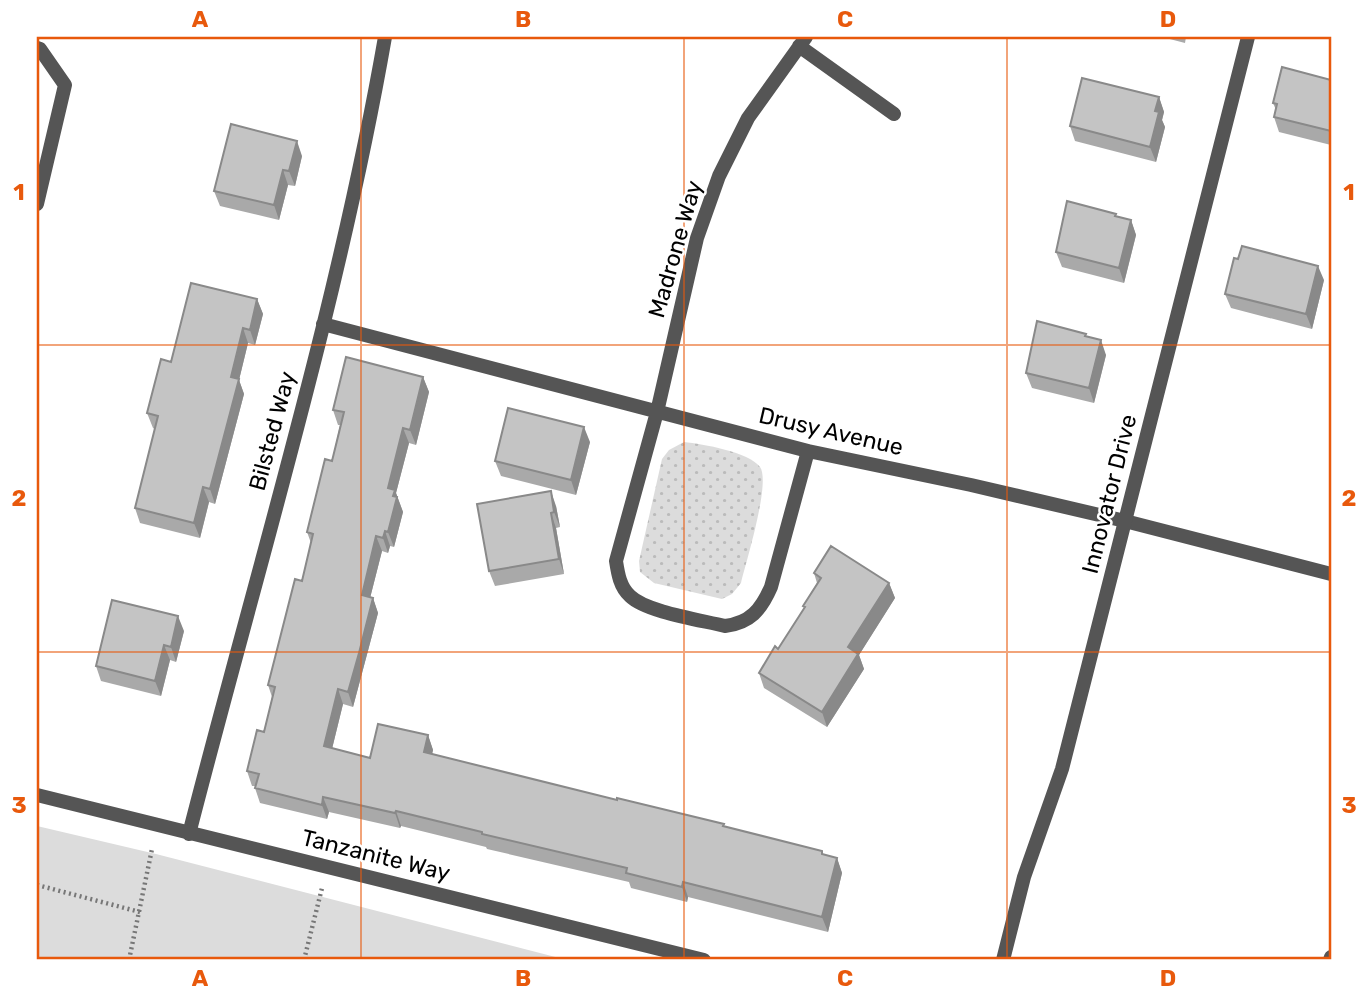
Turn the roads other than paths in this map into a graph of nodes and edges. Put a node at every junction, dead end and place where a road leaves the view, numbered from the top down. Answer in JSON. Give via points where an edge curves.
{"nodes":[{"id":1,"x":385,"y":37,"type":"edge"},
{"id":2,"x":1248,"y":37,"type":"edge"},
{"id":3,"x":802,"y":41,"type":"edge"},
{"id":4,"x":37,"y":48,"type":"edge"},
{"id":5,"x":894,"y":114,"type":"dead end"},
{"id":6,"x":37,"y":204,"type":"edge"},
{"id":7,"x":323,"y":324,"type":"junction"},
{"id":8,"x":657,"y":412,"type":"junction"},
{"id":9,"x":808,"y":451,"type":"junction"},
{"id":10,"x":1125,"y":521,"type":"junction"},
{"id":11,"x":1331,"y":574,"type":"edge"},
{"id":12,"x":37,"y":795,"type":"edge"},
{"id":13,"x":189,"y":834,"type":"junction"},
{"id":14,"x":704,"y":960,"type":"edge"},
{"id":15,"x":1003,"y":960,"type":"edge"}],
"edges":[{"from":1,"to":7,"type":"street","name":"Bilsted Way","via":[[371,120]]},
{"from":2,"to":10,"type":"street","name":"Innovator Drive"},
{"from":3,"to":5,"type":"street"},
{"from":3,"to":8,"type":"street","name":"Madrone Way","via":[[748,118],[719,176],[697,239]]},
{"from":4,"to":6,"type":"street","via":[[65,85]]},
{"from":7,"to":8,"type":"street","name":"Drusy Avenue"},
{"from":7,"to":13,"type":"street","name":"Bilsted Way"},
{"from":8,"to":9,"type":"street","name":"Drusy Avenue"},
{"from":8,"to":9,"type":"street","name":"Madrone Way","via":[[616,561],[619,580],[630,596],[647,607],[724,626],[750,619],[771,587]]},
{"from":9,"to":10,"type":"street","name":"Drusy Avenue"},
{"from":10,"to":11,"type":"street","name":"Drusy Avenue"},
{"from":10,"to":15,"type":"street","name":"Innovator Drive","via":[[1062,769],[1024,877]]},
{"from":12,"to":13,"type":"street","name":"Tanzanite Way"},
{"from":13,"to":14,"type":"street","name":"Tanzanite Way"}]}
